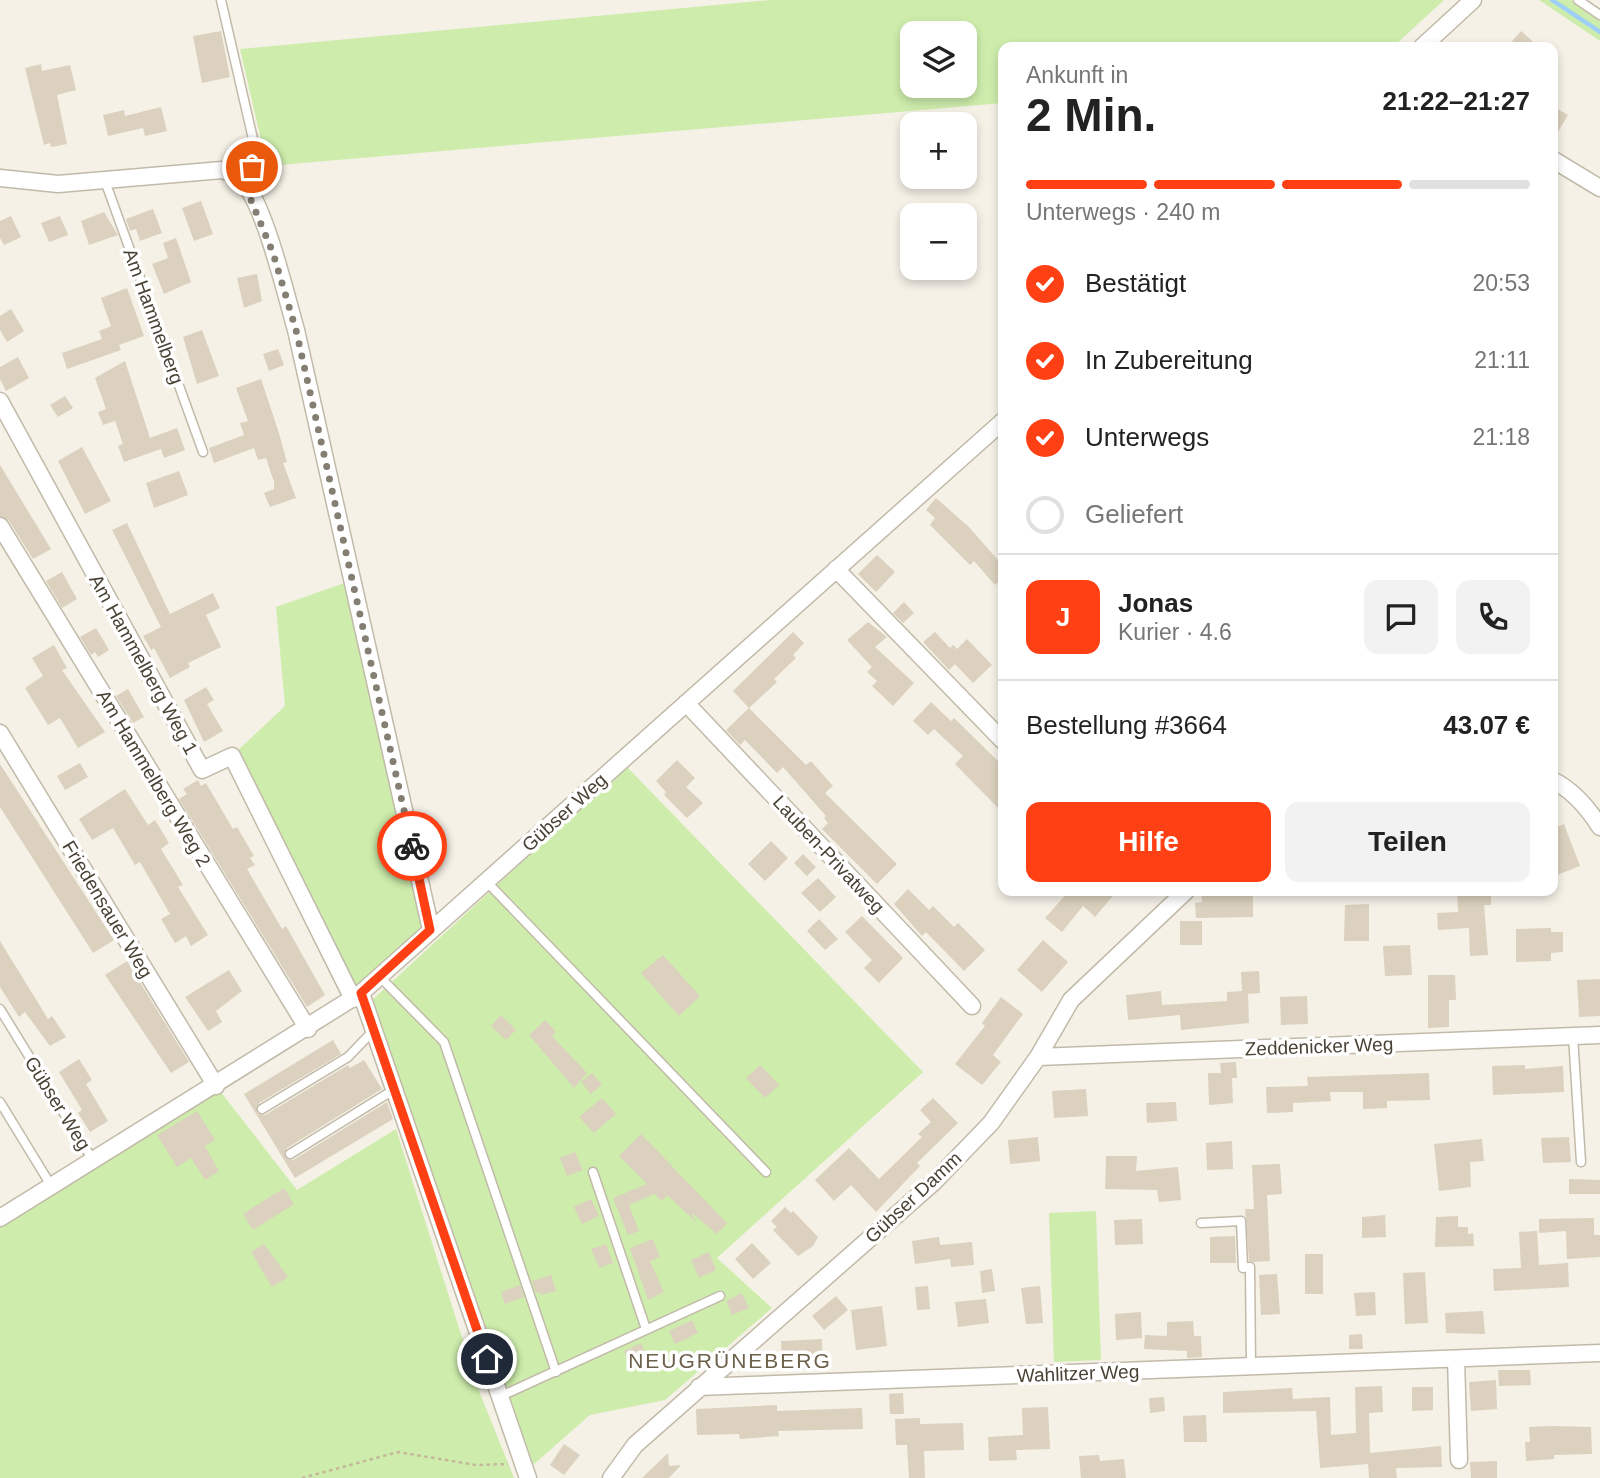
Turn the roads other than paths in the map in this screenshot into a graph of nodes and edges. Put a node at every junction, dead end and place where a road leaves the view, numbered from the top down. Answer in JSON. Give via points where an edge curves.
{"nodes":[{"id":1,"x":221,"y":0,"type":"edge"},
{"id":2,"x":1473,"y":0,"type":"edge"},
{"id":3,"x":1578,"y":0,"type":"edge"},
{"id":4,"x":1600,"y":16,"type":"edge"},
{"id":5,"x":1427,"y":42,"type":"edge"},
{"id":6,"x":1558,"y":163,"type":"edge"},
{"id":7,"x":0,"y":178,"type":"edge"},
{"id":8,"x":105,"y":181,"type":"junction"},
{"id":9,"x":243,"y":181,"type":"junction"},
{"id":10,"x":1600,"y":188,"type":"edge"},
{"id":11,"x":0,"y":401,"type":"edge"},
{"id":12,"x":998,"y":425,"type":"edge"},
{"id":13,"x":203,"y":452,"type":"dead end"},
{"id":14,"x":0,"y":526,"type":"edge"},
{"id":15,"x":836,"y":569,"type":"junction"},
{"id":16,"x":686,"y":703,"type":"junction"},
{"id":17,"x":0,"y":733,"type":"edge"},
{"id":18,"x":998,"y":736,"type":"edge"},
{"id":19,"x":1558,"y":783,"type":"edge"},
{"id":20,"x":1600,"y":827,"type":"edge"},
{"id":21,"x":486,"y":881,"type":"junction"},
{"id":22,"x":1181,"y":896,"type":"edge"},
{"id":23,"x":430,"y":930,"type":"junction"},
{"id":24,"x":379,"y":976,"type":"junction"},
{"id":25,"x":357,"y":996,"type":"junction"},
{"id":26,"x":972,"y":1006,"type":"dead end"},
{"id":27,"x":0,"y":1009,"type":"edge"},
{"id":28,"x":307,"y":1029,"type":"junction"},
{"id":29,"x":374,"y":1030,"type":"junction"},
{"id":30,"x":1600,"y":1035,"type":"edge"},
{"id":31,"x":1573,"y":1036,"type":"junction"},
{"id":32,"x":1038,"y":1057,"type":"junction"},
{"id":33,"x":216,"y":1086,"type":"junction"},
{"id":34,"x":395,"y":1089,"type":"junction"},
{"id":35,"x":0,"y":1102,"type":"edge"},
{"id":36,"x":262,"y":1109,"type":"dead end"},
{"id":37,"x":290,"y":1154,"type":"dead end"},
{"id":38,"x":94,"y":1161,"type":"junction"},
{"id":39,"x":1581,"y":1162,"type":"dead end"},
{"id":40,"x":593,"y":1172,"type":"dead end"},
{"id":41,"x":766,"y":1172,"type":"dead end"},
{"id":42,"x":52,"y":1187,"type":"junction"},
{"id":43,"x":0,"y":1218,"type":"edge"},
{"id":44,"x":1201,"y":1223,"type":"dead end"},
{"id":45,"x":720,"y":1296,"type":"dead end"},
{"id":46,"x":646,"y":1329,"type":"junction"},
{"id":47,"x":1600,"y":1353,"type":"edge"},
{"id":48,"x":1456,"y":1359,"type":"junction"},
{"id":49,"x":1251,"y":1366,"type":"junction"},
{"id":50,"x":556,"y":1372,"type":"junction"},
{"id":51,"x":699,"y":1387,"type":"junction"},
{"id":52,"x":499,"y":1397,"type":"junction"},
{"id":53,"x":1459,"y":1460,"type":"dead end"},
{"id":54,"x":524,"y":1471,"type":"edge"},
{"id":55,"x":611,"y":1478,"type":"edge"}],
"edges":[{"from":1,"to":9,"type":"lane","via":[[256,152]]},
{"from":2,"to":5,"type":"street"},
{"from":3,"to":4,"type":"lane"},
{"from":6,"to":10,"type":"street"},
{"from":7,"to":8,"type":"street","via":[[58,184]]},
{"from":8,"to":9,"type":"street","via":[[222,170]]},
{"from":8,"to":13,"type":"lane","name":"Am Hammelberg"},
{"from":9,"to":23,"type":"street","via":[[273,253],[296,330]]},
{"from":11,"to":25,"type":"street","name":"Am Hammelberg Weg 1","via":[[202,769],[232,755]]},
{"from":12,"to":15,"type":"street","name":"Gübser Weg"},
{"from":14,"to":28,"type":"street","name":"Am Hammelberg Weg 2"},
{"from":15,"to":16,"type":"street","name":"Gübser Weg"},
{"from":15,"to":18,"type":"street"},
{"from":16,"to":21,"type":"street","name":"Gübser Weg"},
{"from":16,"to":26,"type":"street","name":"Lauben-Privatweg"},
{"from":17,"to":33,"type":"street","name":"Friedensauer Weg"},
{"from":19,"to":20,"type":"street","via":[[1589,810]]},
{"from":21,"to":23,"type":"street","name":"Gübser Weg"},
{"from":21,"to":41,"type":"lane"},
{"from":22,"to":32,"type":"street","name":"Gübser Damm","via":[[1071,1000]]},
{"from":23,"to":24,"type":"street","name":"Gübser Weg"},
{"from":24,"to":25,"type":"street","name":"Gübser Weg"},
{"from":24,"to":50,"type":"lane","via":[[444,1042]]},
{"from":25,"to":28,"type":"street","name":"Gübser Weg"},
{"from":25,"to":29,"type":"street"},
{"from":27,"to":38,"type":"lane","name":"Gübser Weg"},
{"from":28,"to":33,"type":"street","name":"Gübser Weg"},
{"from":29,"to":34,"type":"street"},
{"from":29,"to":36,"type":"lane","via":[[348,1057]]},
{"from":30,"to":31,"type":"street","name":"Zeddenicker Weg"},
{"from":31,"to":32,"type":"street","name":"Zeddenicker Weg"},
{"from":31,"to":39,"type":"lane"},
{"from":32,"to":51,"type":"street","name":"Gübser Damm","via":[[991,1123],[935,1181]]},
{"from":33,"to":38,"type":"street","name":"Gübser Weg"},
{"from":34,"to":37,"type":"lane"},
{"from":34,"to":52,"type":"street"},
{"from":35,"to":42,"type":"lane"},
{"from":38,"to":42,"type":"street","name":"Gübser Weg"},
{"from":40,"to":46,"type":"lane"},
{"from":42,"to":43,"type":"street","name":"Gübser Weg"},
{"from":44,"to":49,"type":"lane","via":[[1241,1221],[1243,1268],[1250,1268]]},
{"from":45,"to":46,"type":"lane"},
{"from":46,"to":50,"type":"lane"},
{"from":47,"to":48,"type":"street","name":"Wahlitzer Weg"},
{"from":48,"to":49,"type":"street","name":"Wahlitzer Weg"},
{"from":48,"to":53,"type":"street"},
{"from":49,"to":51,"type":"street","name":"Wahlitzer Weg"},
{"from":50,"to":52,"type":"lane"},
{"from":51,"to":55,"type":"street","name":"Gübser Damm","via":[[635,1445]]},
{"from":52,"to":54,"type":"street"}]}
